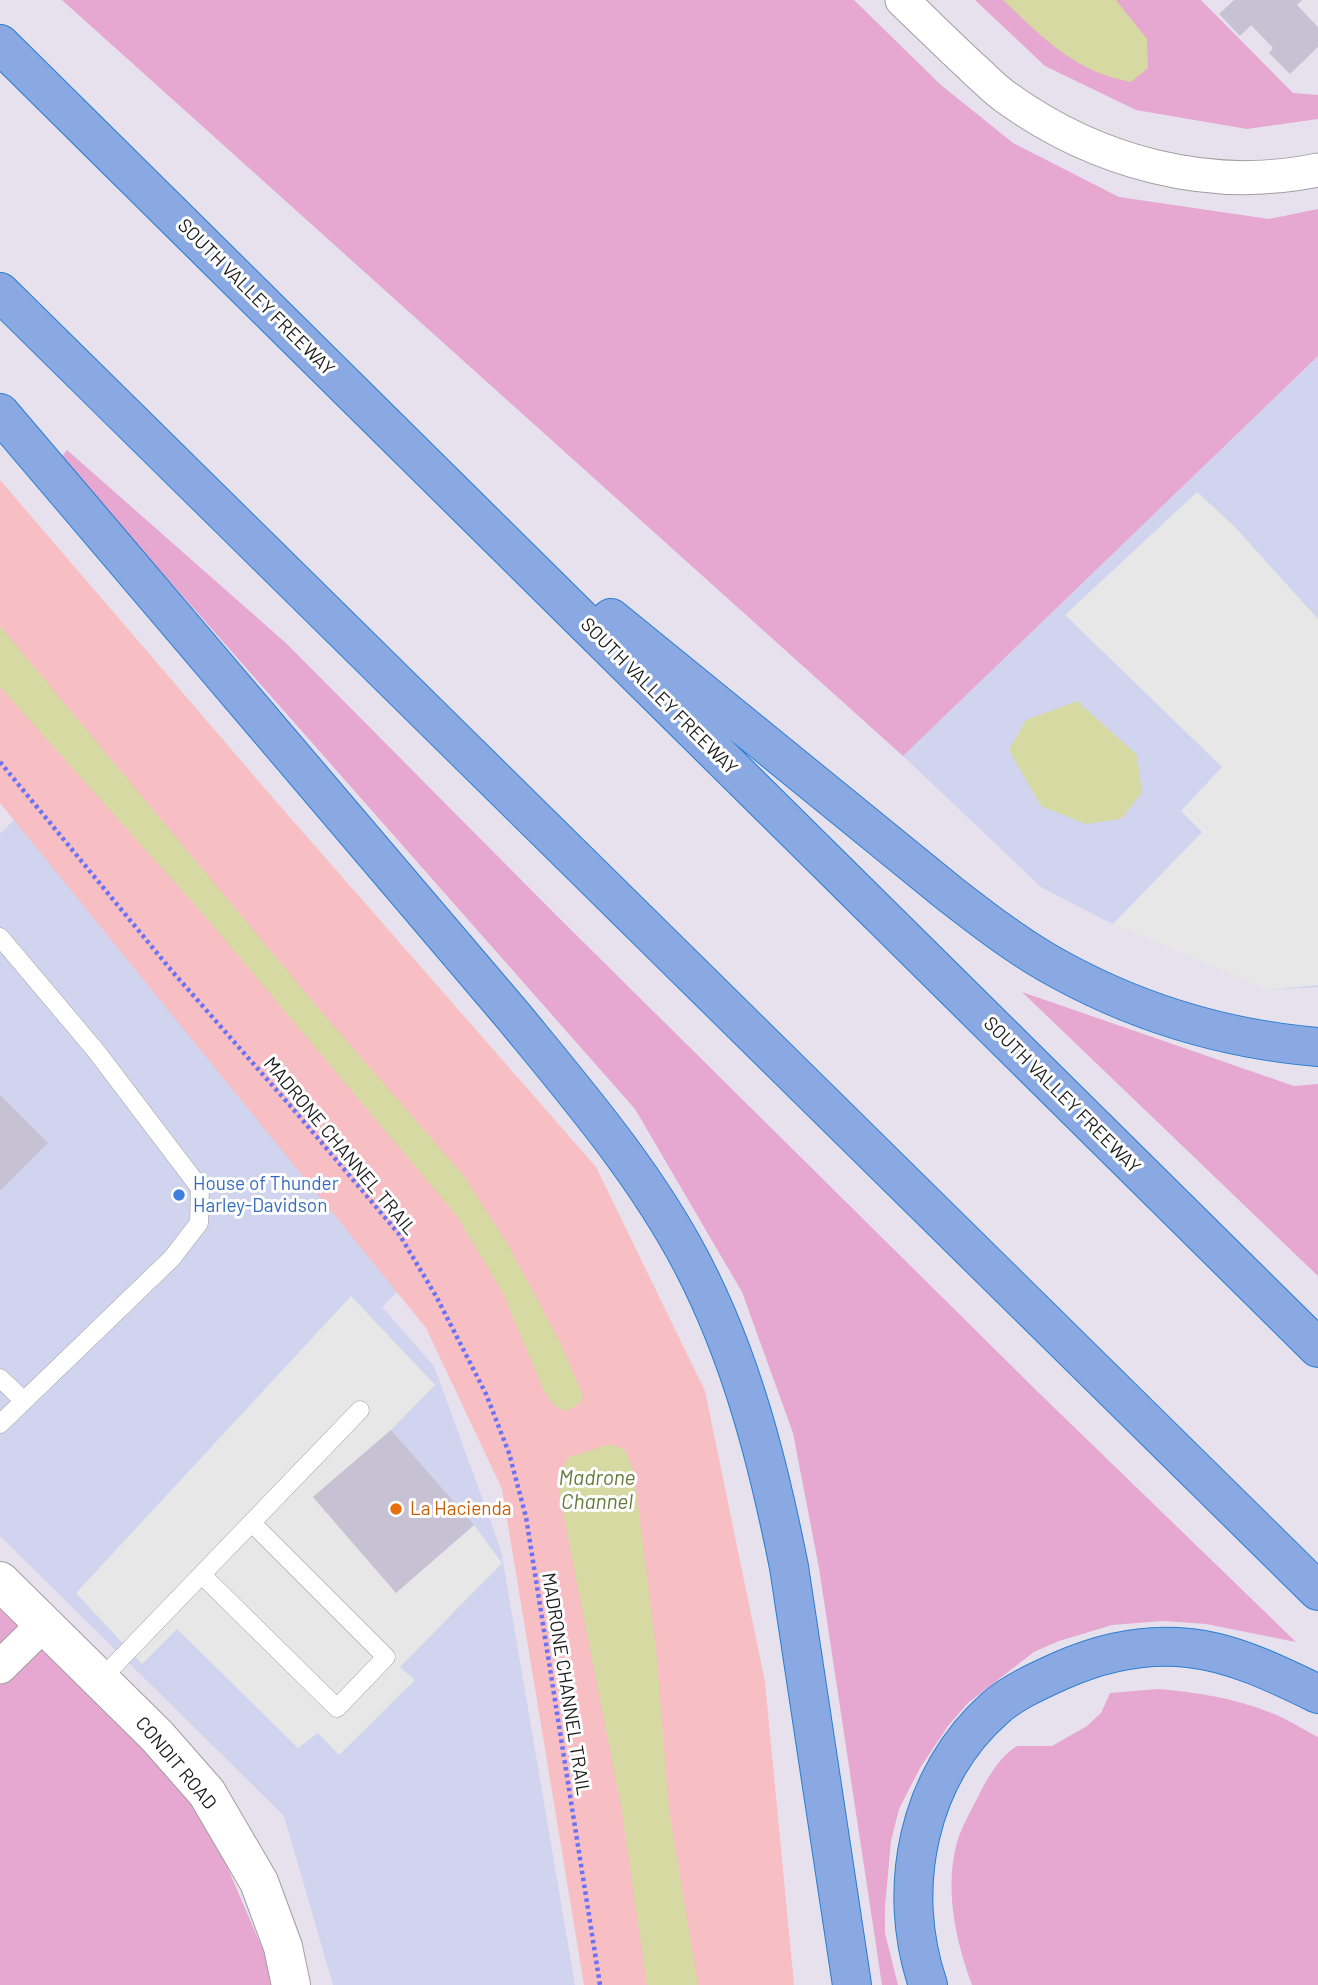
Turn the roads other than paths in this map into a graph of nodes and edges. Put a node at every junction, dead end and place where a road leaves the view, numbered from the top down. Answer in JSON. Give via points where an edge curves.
{"nodes":[{"id":1,"x":902,"y":0,"type":"edge"},
{"id":2,"x":0,"y":44,"type":"edge"},
{"id":3,"x":1318,"y":170,"type":"edge"},
{"id":4,"x":0,"y":292,"type":"edge"},
{"id":5,"x":0,"y":413,"type":"edge"},
{"id":6,"x":440,"y":480,"type":"junction"},
{"id":7,"x":0,"y":937,"type":"edge"},
{"id":8,"x":1318,"y":1047,"type":"edge"},
{"id":9,"x":1318,"y":1348,"type":"edge"},
{"id":10,"x":0,"y":1378,"type":"edge"},
{"id":11,"x":24,"y":1401,"type":"junction"},
{"id":12,"x":360,"y":1410,"type":"dead end"},
{"id":13,"x":0,"y":1424,"type":"edge"},
{"id":14,"x":252,"y":1523,"type":"junction"},
{"id":15,"x":202,"y":1575,"type":"junction"},
{"id":16,"x":0,"y":1581,"type":"edge"},
{"id":17,"x":1318,"y":1591,"type":"edge"},
{"id":18,"x":44,"y":1624,"type":"junction"},
{"id":19,"x":0,"y":1667,"type":"edge"},
{"id":20,"x":101,"y":1679,"type":"junction"},
{"id":21,"x":1318,"y":1694,"type":"edge"},
{"id":22,"x":291,"y":1985,"type":"edge"},
{"id":23,"x":852,"y":1985,"type":"edge"},
{"id":24,"x":928,"y":1985,"type":"edge"}],
"edges":[{"from":1,"to":3,"type":"street","via":[[1004,96],[1049,126],[1104,152],[1162,170],[1229,178]]},
{"from":2,"to":6,"type":"highway","name":"SOUTH VALLEY FREEWAY"},
{"from":4,"to":17,"type":"highway"},
{"from":5,"to":23,"type":"highway","via":[[580,1097],[628,1160],[692,1262],[742,1377],[777,1507]]},
{"from":6,"to":8,"type":"highway","via":[[950,894],[1026,949],[1099,990],[1157,1013],[1218,1032]]},
{"from":6,"to":9,"type":"highway","name":"SOUTH VALLEY FREEWAY"},
{"from":7,"to":11,"type":"lane","via":[[96,1051],[200,1188],[199,1223],[172,1258]]},
{"from":10,"to":11,"type":"lane"},
{"from":11,"to":13,"type":"lane"},
{"from":12,"to":14,"type":"lane"},
{"from":14,"to":15,"type":"lane"},
{"from":14,"to":15,"type":"lane","via":[[386,1657],[337,1708]]},
{"from":15,"to":20,"type":"lane"},
{"from":16,"to":18,"type":"street","name":"CONDIT ROAD"},
{"from":18,"to":19,"type":"street"},
{"from":18,"to":20,"type":"street","name":"CONDIT ROAD"},
{"from":20,"to":22,"type":"street","name":"CONDIT ROAD","via":[[207,1793],[259,1882],[283,1947]]},
{"from":21,"to":24,"type":"highway","via":[[1278,1674],[1214,1654],[1156,1648],[1112,1651],[1078,1663],[997,1706],[950,1761],[920,1838],[913,1889]]}]}
